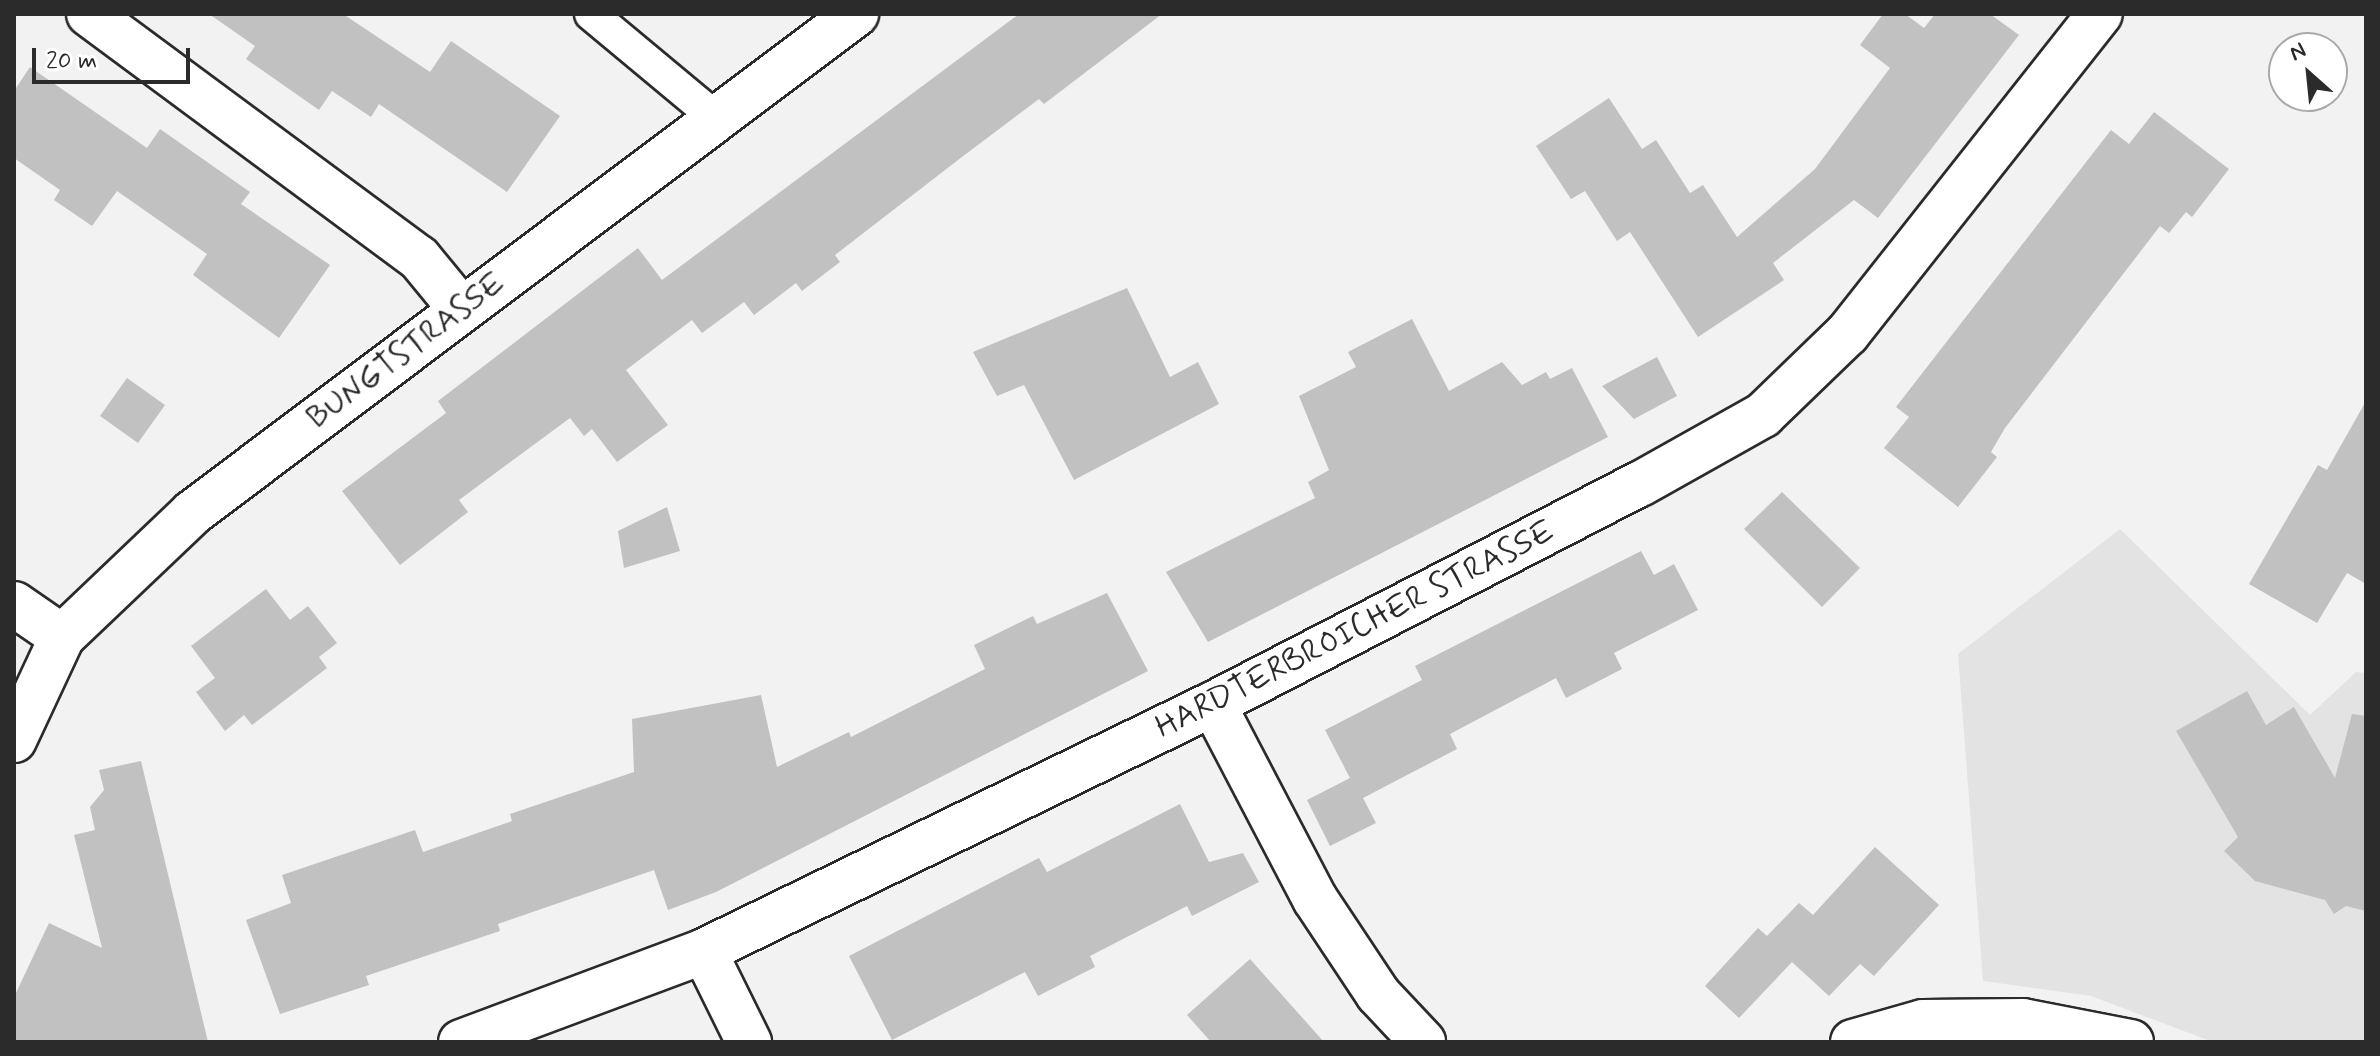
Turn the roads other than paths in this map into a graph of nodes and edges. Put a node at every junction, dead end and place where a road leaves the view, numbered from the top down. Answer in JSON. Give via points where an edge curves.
{"nodes":[{"id":1,"x":89,"y":14,"type":"edge"},
{"id":2,"x":591,"y":14,"type":"edge"},
{"id":3,"x":856,"y":14,"type":"edge"},
{"id":4,"x":2100,"y":14,"type":"edge"},
{"id":5,"x":716,"y":118,"type":"junction"},
{"id":6,"x":461,"y":309,"type":"junction"},
{"id":7,"x":14,"y":604,"type":"edge"},
{"id":8,"x":62,"y":637,"type":"junction"},
{"id":9,"x":1213,"y":704,"type":"junction"},
{"id":10,"x":14,"y":740,"type":"edge"},
{"id":11,"x":704,"y":951,"type":"junction"},
{"id":12,"x":461,"y":1042,"type":"edge"},
{"id":13,"x":749,"y":1042,"type":"edge"},
{"id":14,"x":1423,"y":1042,"type":"edge"},
{"id":15,"x":1853,"y":1042,"type":"edge"},
{"id":16,"x":2131,"y":1042,"type":"edge"}],
"edges":[{"from":1,"to":6,"type":"street","via":[[419,258]]},
{"from":2,"to":5,"type":"lane"},
{"from":3,"to":5,"type":"street","name":"BUNGTSTRASSE"},
{"from":4,"to":9,"type":"street","name":"HARDTERBROICHER STRASSE","via":[[1847,334],[1763,415]]},
{"from":5,"to":6,"type":"street","name":"BUNGTSTRASSE"},
{"from":6,"to":8,"type":"street","name":"BUNGTSTRASSE","via":[[192,513]]},
{"from":7,"to":8,"type":"street"},
{"from":8,"to":10,"type":"street","name":"BUNGTSTRASSE"},
{"from":9,"to":11,"type":"street","name":"HARDTERBROICHER STRASSE"},
{"from":9,"to":14,"type":"street","via":[[1315,899],[1378,994]]},
{"from":11,"to":12,"type":"street","name":"HARDTERBROICHER STRASSE"},
{"from":11,"to":13,"type":"street"},
{"from":15,"to":16,"type":"street","via":[[1923,1022],[2009,1021]]}]}
